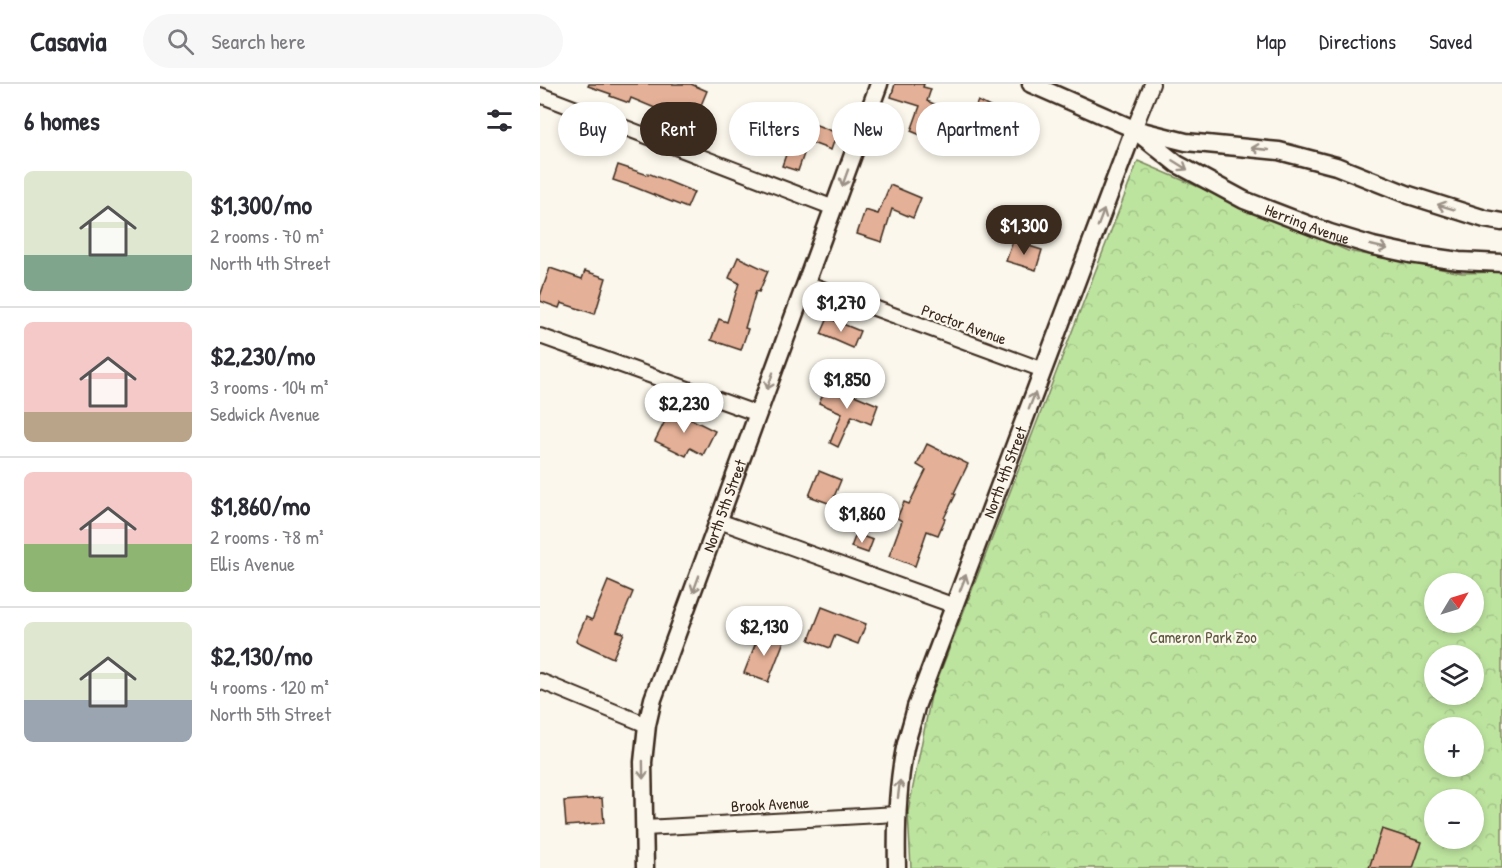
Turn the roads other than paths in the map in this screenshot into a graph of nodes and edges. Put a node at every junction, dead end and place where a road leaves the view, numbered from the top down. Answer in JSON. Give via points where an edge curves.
{"nodes":[{"id":1,"x":879,"y":84,"type":"edge"},
{"id":2,"x":1031,"y":84,"type":"edge"},
{"id":3,"x":1152,"y":84,"type":"edge"},
{"id":4,"x":540,"y":95,"type":"edge"},
{"id":5,"x":1134,"y":129,"type":"junction"},
{"id":6,"x":834,"y":208,"type":"junction"},
{"id":7,"x":1502,"y":222,"type":"edge"},
{"id":8,"x":1502,"y":263,"type":"edge"},
{"id":9,"x":806,"y":283,"type":"junction"},
{"id":10,"x":540,"y":336,"type":"edge"},
{"id":11,"x":1043,"y":370,"type":"junction"},
{"id":12,"x":759,"y":414,"type":"junction"},
{"id":13,"x":719,"y":521,"type":"junction"},
{"id":14,"x":955,"y":606,"type":"junction"},
{"id":15,"x":540,"y":681,"type":"edge"},
{"id":16,"x":647,"y":725,"type":"junction"},
{"id":17,"x":897,"y":814,"type":"junction"},
{"id":18,"x":645,"y":828,"type":"junction"},
{"id":19,"x":645,"y":868,"type":"edge"},
{"id":20,"x":897,"y":868,"type":"edge"}],
"edges":[{"from":1,"to":6,"type":"main road","name":"North 5th Street","one_way":true},
{"from":2,"to":5,"type":"main road","name":"Herring Avenue"},
{"from":3,"to":5,"type":"street","name":"North 4th Street"},
{"from":4,"to":6,"type":"street"},
{"from":7,"to":5,"type":"main road","name":"Herring Avenue","one_way":true,"via":[[1279,151],[1186,142]]},
{"from":5,"to":8,"type":"main road","name":"Herring Avenue","one_way":true,"via":[[1177,164],[1244,200],[1330,233],[1410,254]]},
{"from":11,"to":5,"type":"main road","name":"North 4th Street","one_way":true},
{"from":6,"to":9,"type":"main road","name":"North 5th Street"},
{"from":9,"to":11,"type":"street","name":"Proctor Avenue"},
{"from":9,"to":12,"type":"main road","name":"North 5th Street","one_way":true},
{"from":10,"to":12,"type":"street"},
{"from":14,"to":11,"type":"main road","name":"North 4th Street","one_way":true},
{"from":12,"to":13,"type":"main road","name":"North 5th Street"},
{"from":13,"to":14,"type":"street"},
{"from":13,"to":16,"type":"main road","name":"North 5th Street","one_way":true},
{"from":17,"to":14,"type":"main road","name":"North 4th Street","one_way":true,"via":[[905,748],[916,707]]},
{"from":15,"to":16,"type":"street"},
{"from":16,"to":18,"type":"main road","name":"North 5th Street","one_way":true,"via":[[643,762]]},
{"from":17,"to":18,"type":"street","name":"Brook Avenue"},
{"from":17,"to":20,"type":"main road","name":"North 4th Street"},
{"from":18,"to":19,"type":"main road","name":"North 5th Street"}]}
